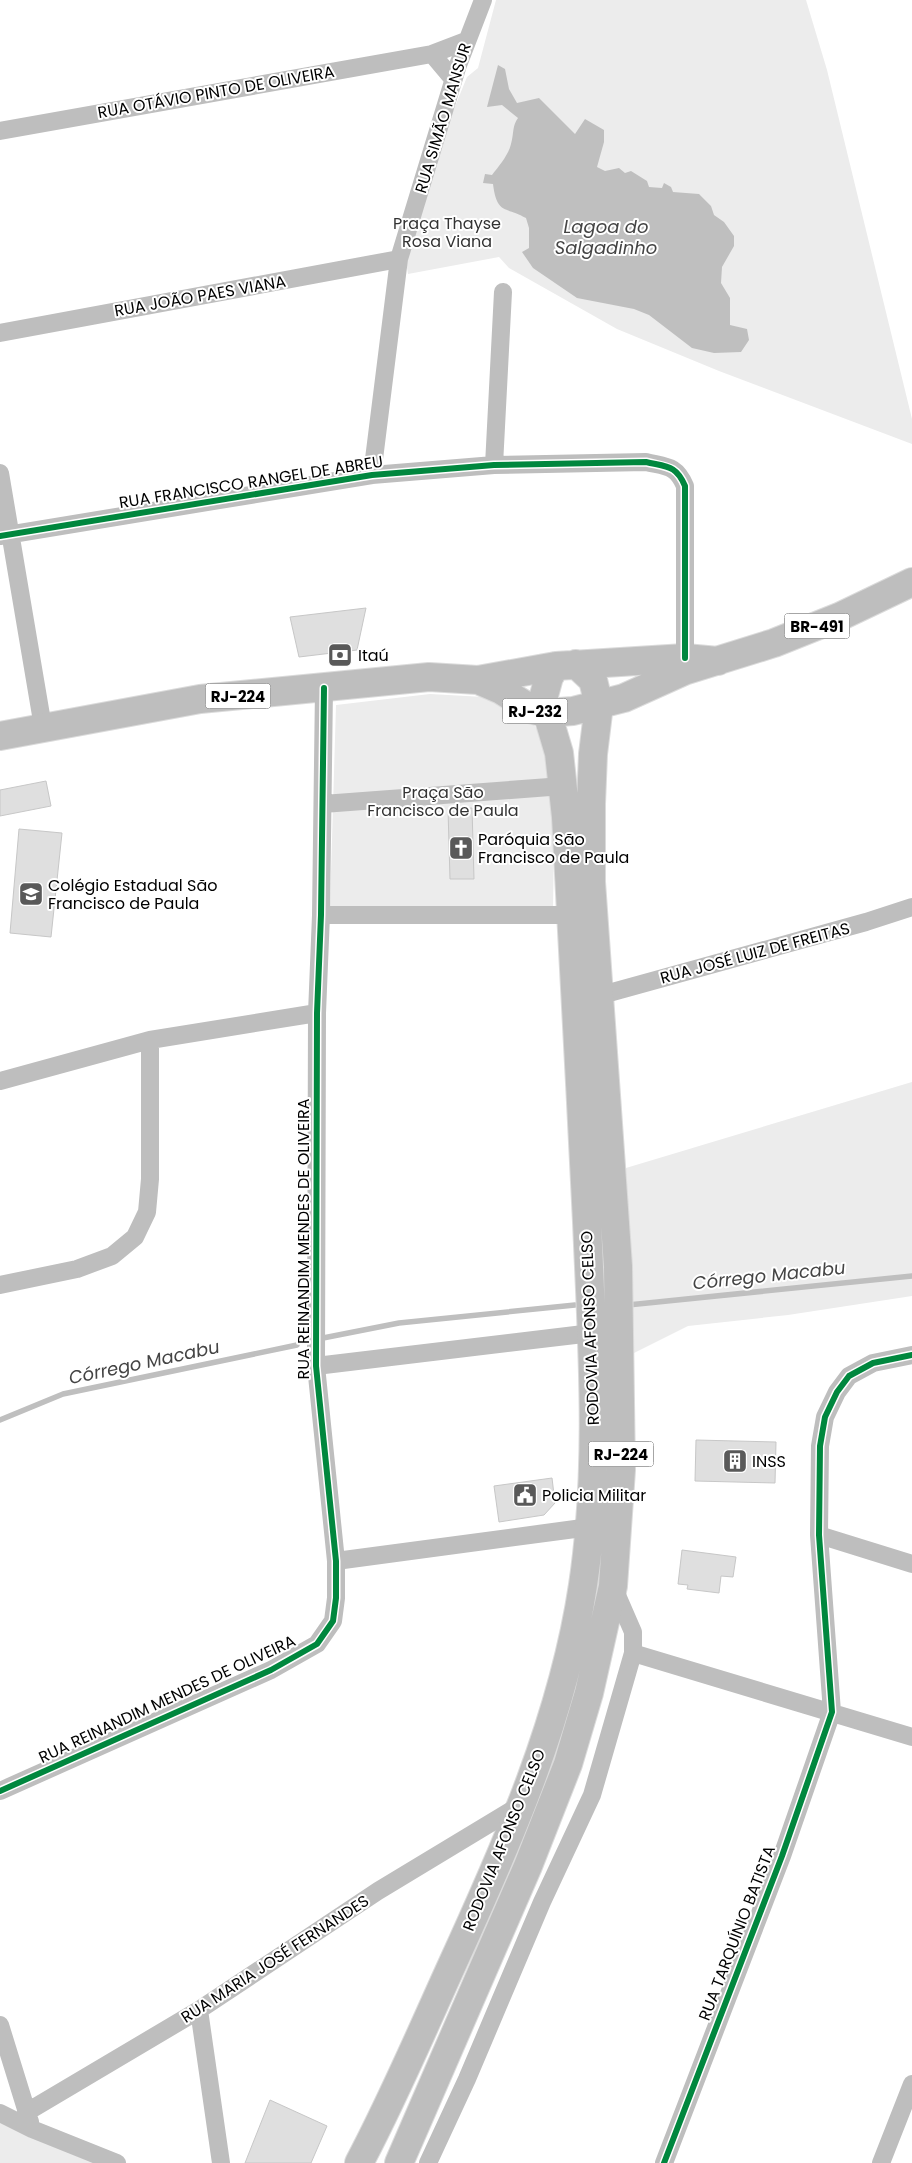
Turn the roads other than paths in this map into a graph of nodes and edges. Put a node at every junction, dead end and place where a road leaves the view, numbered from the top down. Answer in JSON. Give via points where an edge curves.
{"nodes":[{"id":1,"x":483,"y":0,"type":"edge"},
{"id":2,"x":466,"y":41,"type":"junction"},
{"id":3,"x":432,"y":54,"type":"junction"},
{"id":4,"x":453,"y":79,"type":"junction"},
{"id":5,"x":0,"y":131,"type":"edge"},
{"id":6,"x":399,"y":259,"type":"junction"},
{"id":7,"x":503,"y":292,"type":"dead end"},
{"id":8,"x":0,"y":333,"type":"edge"},
{"id":9,"x":494,"y":465,"type":"junction"},
{"id":10,"x":0,"y":473,"type":"edge"},
{"id":11,"x":372,"y":475,"type":"junction"},
{"id":12,"x":5,"y":535,"type":"edge"},
{"id":13,"x":912,"y":582,"type":"edge"},
{"id":14,"x":686,"y":658,"type":"junction"},
{"id":15,"x":718,"y":661,"type":"junction"},
{"id":16,"x":566,"y":665,"type":"junction"},
{"id":17,"x":478,"y":680,"type":"junction"},
{"id":18,"x":324,"y":688,"type":"junction"},
{"id":19,"x":599,"y":705,"type":"junction"},
{"id":20,"x":546,"y":713,"type":"junction"},
{"id":21,"x":43,"y":727,"type":"junction"},
{"id":22,"x":0,"y":736,"type":"edge"},
{"id":23,"x":562,"y":786,"type":"junction"},
{"id":24,"x":323,"y":804,"type":"junction"},
{"id":25,"x":912,"y":907,"type":"edge"},
{"id":26,"x":321,"y":915,"type":"junction"},
{"id":27,"x":572,"y":915,"type":"junction"},
{"id":28,"x":598,"y":996,"type":"junction"},
{"id":29,"x":316,"y":1013,"type":"junction"},
{"id":30,"x":150,"y":1040,"type":"junction"},
{"id":31,"x":0,"y":1081,"type":"edge"},
{"id":32,"x":0,"y":1285,"type":"edge"},
{"id":33,"x":592,"y":1333,"type":"junction"},
{"id":34,"x":912,"y":1355,"type":"edge"},
{"id":35,"x":316,"y":1366,"type":"junction"},
{"id":36,"x":590,"y":1527,"type":"junction"},
{"id":37,"x":819,"y":1535,"type":"junction"},
{"id":38,"x":336,"y":1561,"type":"junction"},
{"id":39,"x":912,"y":1564,"type":"edge"},
{"id":40,"x":613,"y":1586,"type":"junction"},
{"id":41,"x":633,"y":1653,"type":"junction"},
{"id":42,"x":832,"y":1712,"type":"junction"},
{"id":43,"x":912,"y":1737,"type":"edge"},
{"id":44,"x":0,"y":1791,"type":"edge"},
{"id":45,"x":522,"y":1804,"type":"junction"},
{"id":46,"x":528,"y":1866,"type":"junction"},
{"id":47,"x":555,"y":1874,"type":"junction"},
{"id":48,"x":199,"y":2010,"type":"junction"},
{"id":49,"x":0,"y":2025,"type":"edge"},
{"id":50,"x":912,"y":2084,"type":"edge"},
{"id":51,"x":27,"y":2112,"type":"junction"},
{"id":52,"x":0,"y":2113,"type":"edge"},
{"id":53,"x":32,"y":2129,"type":"junction"},
{"id":54,"x":117,"y":2163,"type":"edge"},
{"id":55,"x":221,"y":2163,"type":"edge"},
{"id":56,"x":359,"y":2163,"type":"edge"},
{"id":57,"x":399,"y":2163,"type":"edge"},
{"id":58,"x":428,"y":2163,"type":"edge"},
{"id":59,"x":664,"y":2163,"type":"edge"},
{"id":60,"x":881,"y":2163,"type":"edge"}],
"edges":[{"from":1,"to":2,"type":"street","name":"RUA SIMÃO MANSUR"},
{"from":2,"to":3,"type":"street","name":"RUA OTÁVIO PINTO DE OLIVEIRA"},
{"from":2,"to":4,"type":"street","name":"RUA SIMÃO MANSUR"},
{"from":3,"to":4,"type":"street"},
{"from":3,"to":5,"type":"street","name":"RUA OTÁVIO PINTO DE OLIVEIRA"},
{"from":4,"to":6,"type":"street","name":"RUA SIMÃO MANSUR"},
{"from":6,"to":8,"type":"street","name":"RUA JOÃO PAES VIANA"},
{"from":6,"to":11,"type":"street","name":"RUA SIMÃO MANSUR"},
{"from":7,"to":9,"type":"street"},
{"from":9,"to":11,"type":"street","name":"RUA FRANCISCO RANGEL DE ABREU"},
{"from":9,"to":14,"type":"street","name":"RUA FRANCISCO RANGEL DE ABREU","via":[[646,462],[671,467],[680,474],[685,486]]},
{"from":10,"to":12,"type":"street"},
{"from":11,"to":12,"type":"street","name":"RUA FRANCISCO RANGEL DE ABREU"},
{"from":12,"to":21,"type":"street"},
{"from":13,"to":15,"type":"main road","number":"BR-491","via":[[839,617]]},
{"from":14,"to":15,"type":"main road","number":"BR-491"},
{"from":14,"to":16,"type":"main road","number":"BR-491"},
{"from":15,"to":19,"type":"main road","number":"BR-491"},
{"from":16,"to":17,"type":"main road","number":"RJ-232"},
{"from":16,"to":19,"type":"main road","name":"RODOVIA AFONSO CELSO","number":"RJ-224","via":[[594,680]]},
{"from":16,"to":20,"type":"main road","name":"RODOVIA AFONSO CELSO","via":[[544,688]]},
{"from":17,"to":18,"type":"main road","number":"RJ-224","via":[[429,677]]},
{"from":17,"to":20,"type":"main road","number":"RJ-232","via":[[533,710]]},
{"from":18,"to":21,"type":"main road","number":"RJ-224","via":[[200,699]]},
{"from":18,"to":24,"type":"street","name":"RUA REINANDIM MENDES DE OLIVEIRA"},
{"from":19,"to":20,"type":"main road","number":"RJ-232"},
{"from":19,"to":28,"type":"main road","name":"RODOVIA AFONSO CELSO","number":"RJ-224","via":[[591,804],[591,882]]},
{"from":20,"to":23,"type":"main road","name":"RODOVIA AFONSO CELSO","number":"RJ-224","via":[[559,753]]},
{"from":21,"to":22,"type":"main road","number":"RJ-224"},
{"from":23,"to":24,"type":"street"},
{"from":23,"to":27,"type":"main road","name":"RODOVIA AFONSO CELSO","number":"RJ-224"},
{"from":24,"to":26,"type":"street","name":"RUA REINANDIM MENDES DE OLIVEIRA"},
{"from":25,"to":28,"type":"street","name":"RUA JOSÉ LUIZ DE FREITAS"},
{"from":26,"to":27,"type":"street"},
{"from":26,"to":29,"type":"street","name":"RUA REINANDIM MENDES DE OLIVEIRA"},
{"from":27,"to":33,"type":"main road","name":"RODOVIA AFONSO CELSO","number":"RJ-224"},
{"from":28,"to":40,"type":"main road","name":"RODOVIA AFONSO CELSO","number":"RJ-224","via":[[618,1276],[621,1470]]},
{"from":29,"to":30,"type":"street"},
{"from":29,"to":35,"type":"street","name":"RUA REINANDIM MENDES DE OLIVEIRA"},
{"from":30,"to":31,"type":"street"},
{"from":30,"to":32,"type":"street","via":[[150,1179],[147,1212],[136,1237],[112,1256],[85,1266]]},
{"from":33,"to":35,"type":"street"},
{"from":33,"to":36,"type":"main road","name":"RODOVIA AFONSO CELSO","number":"RJ-224","via":[[593,1486]]},
{"from":34,"to":37,"type":"street","via":[[873,1363],[848,1376],[837,1392],[825,1417],[820,1446]]},
{"from":35,"to":38,"type":"street","name":"RUA REINANDIM MENDES DE OLIVEIRA"},
{"from":36,"to":38,"type":"street"},
{"from":36,"to":45,"type":"main road","name":"RODOVIA AFONSO CELSO","number":"RJ-224","via":[[583,1588],[558,1696]]},
{"from":37,"to":39,"type":"street"},
{"from":37,"to":42,"type":"street"},
{"from":38,"to":44,"type":"street","name":"RUA REINANDIM MENDES DE OLIVEIRA","via":[[333,1622],[317,1644],[271,1670]]},
{"from":40,"to":41,"type":"street","via":[[633,1632]]},
{"from":40,"to":46,"type":"main road","name":"RODOVIA AFONSO CELSO","number":"RJ-224","via":[[589,1693],[570,1755]]},
{"from":41,"to":42,"type":"street"},
{"from":41,"to":47,"type":"street","via":[[592,1795]]},
{"from":42,"to":43,"type":"street"},
{"from":42,"to":59,"type":"street","name":"RUA TARQUÍNIO BATISTA","via":[[782,1856]]},
{"from":45,"to":48,"type":"street","name":"RUA MARIA JOSÉ FERNANDES","via":[[378,1891]]},
{"from":45,"to":56,"type":"main road","name":"RODOVIA AFONSO CELSO","number":"RJ-224","via":[[380,2123]]},
{"from":46,"to":47,"type":"street"},
{"from":46,"to":57,"type":"main road","name":"RODOVIA AFONSO CELSO","number":"RJ-224"},
{"from":47,"to":58,"type":"street"},
{"from":48,"to":51,"type":"street","name":"RUA MARIA JOSÉ FERNANDES"},
{"from":48,"to":55,"type":"street"},
{"from":49,"to":51,"type":"street"},
{"from":50,"to":60,"type":"street"},
{"from":51,"to":53,"type":"street"},
{"from":52,"to":53,"type":"street"},
{"from":53,"to":54,"type":"street"}]}
